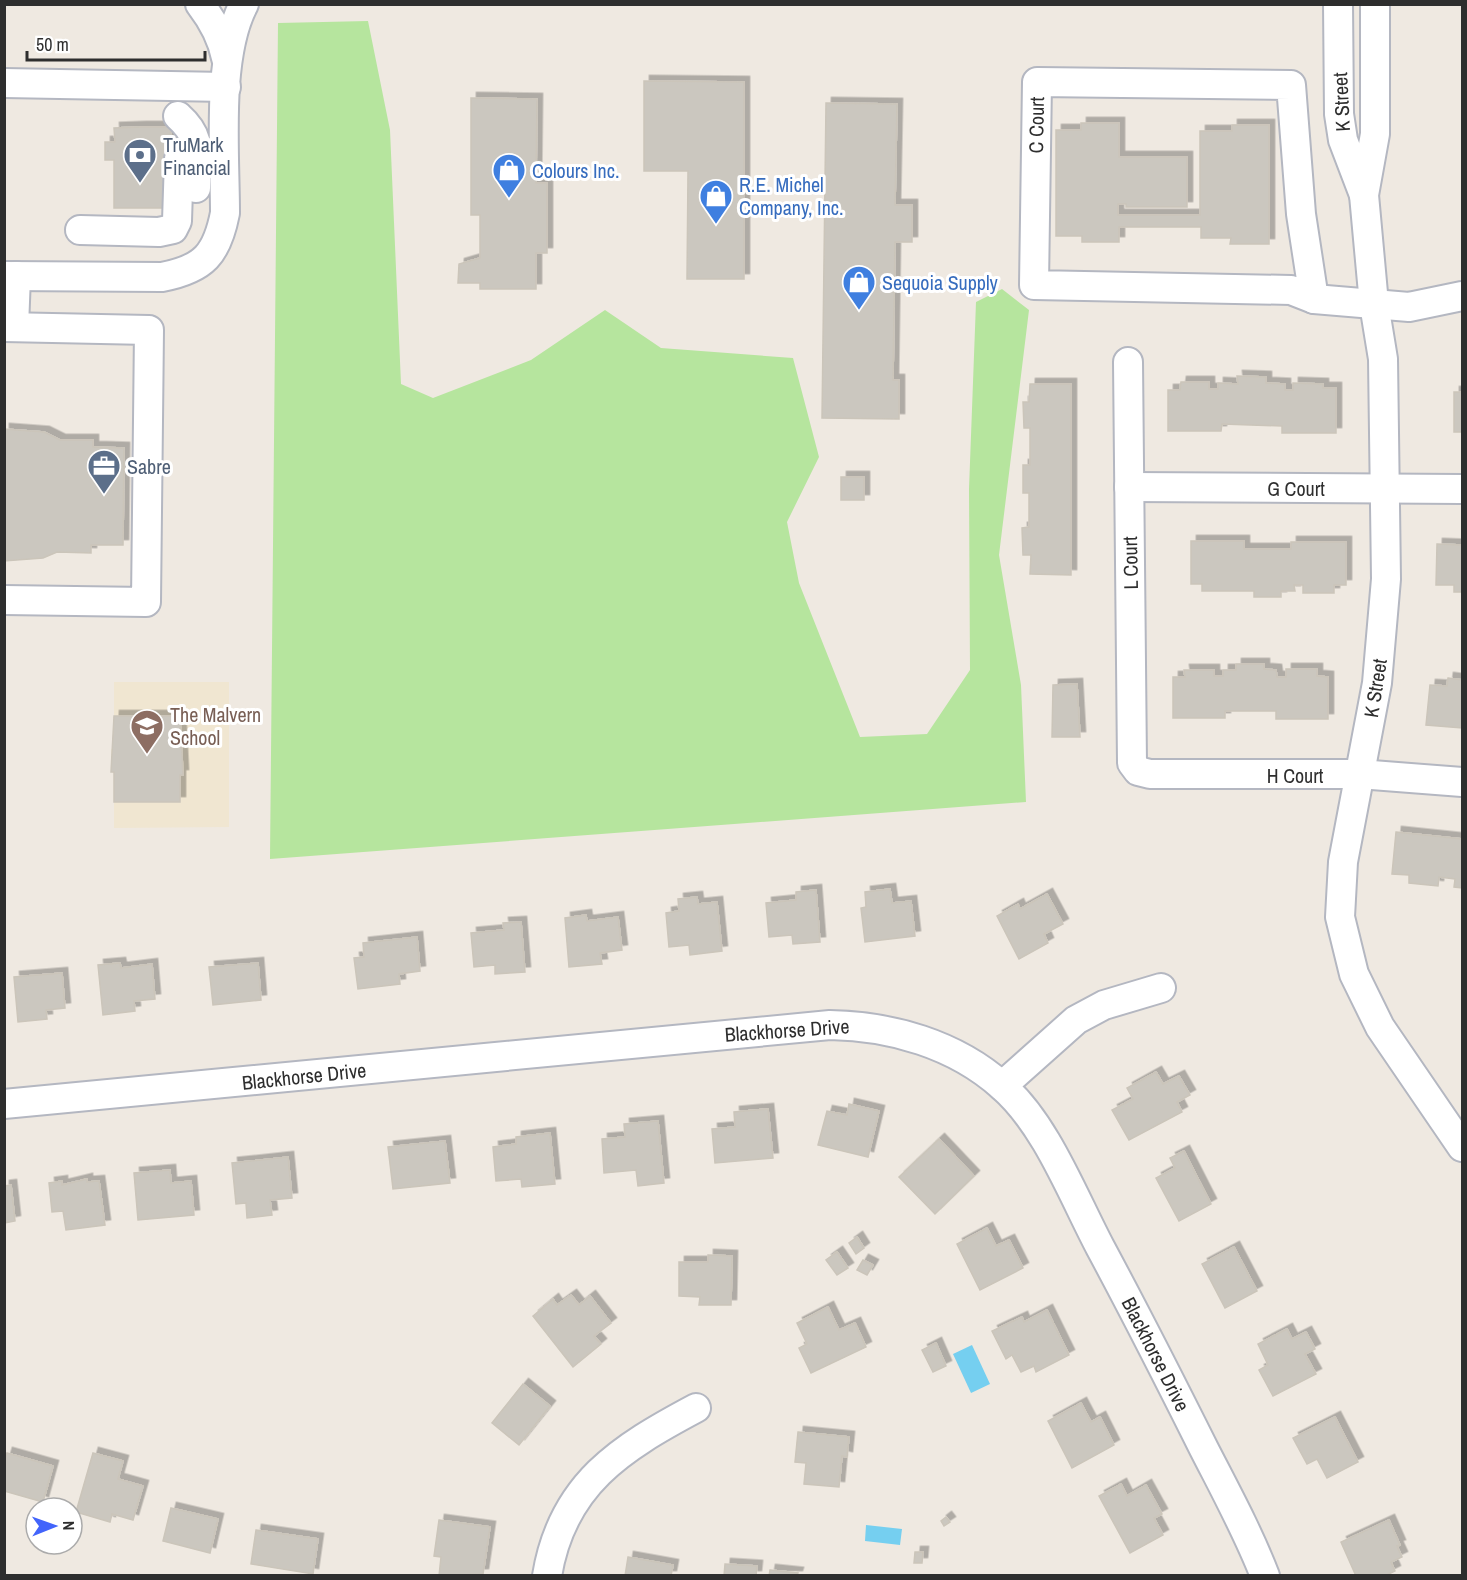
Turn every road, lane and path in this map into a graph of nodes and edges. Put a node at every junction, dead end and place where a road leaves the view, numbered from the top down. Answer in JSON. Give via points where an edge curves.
{"nodes":[{"id":1,"x":200,"y":4,"type":"edge"},
{"id":2,"x":244,"y":4,"type":"edge"},
{"id":3,"x":1338,"y":4,"type":"edge"},
{"id":4,"x":1375,"y":4,"type":"edge"},
{"id":5,"x":226,"y":74,"type":"junction"},
{"id":6,"x":4,"y":83,"type":"edge"},
{"id":7,"x":175,"y":86,"type":"junction"},
{"id":8,"x":179,"y":137,"type":"junction"},
{"id":9,"x":1364,"y":195,"type":"junction"},
{"id":10,"x":80,"y":230,"type":"dead end"},
{"id":11,"x":168,"y":232,"type":"junction"},
{"id":12,"x":10,"y":276,"type":"edge"},
{"id":13,"x":1462,"y":296,"type":"edge"},
{"id":14,"x":1314,"y":299,"type":"junction"},
{"id":15,"x":1374,"y":304,"type":"junction"},
{"id":16,"x":10,"y":327,"type":"edge"},
{"id":17,"x":1128,"y":362,"type":"dead end"},
{"id":18,"x":1129,"y":487,"type":"junction"},
{"id":19,"x":1385,"y":488,"type":"junction"},
{"id":20,"x":1462,"y":489,"type":"edge"},
{"id":21,"x":4,"y":600,"type":"edge"},
{"id":22,"x":1132,"y":764,"type":"joint"},
{"id":23,"x":1359,"y":774,"type":"junction"},
{"id":24,"x":1462,"y":782,"type":"edge"},
{"id":25,"x":1161,"y":988,"type":"dead end"},
{"id":26,"x":1002,"y":1086,"type":"junction"},
{"id":27,"x":4,"y":1104,"type":"edge"},
{"id":28,"x":1462,"y":1147,"type":"edge"},
{"id":29,"x":696,"y":1408,"type":"dead end"},
{"id":30,"x":547,"y":1575,"type":"edge"},
{"id":31,"x":1265,"y":1575,"type":"edge"}],
"edges":[{"from":1,"to":5,"type":"street","via":[[220,36]]},
{"from":2,"to":5,"type":"street","via":[[235,22]]},
{"from":3,"to":9,"type":"street","name":"K Street","via":[[1339,114],[1343,140]]},
{"from":4,"to":9,"type":"street","name":"K Street","via":[[1375,134]]},
{"from":5,"to":7,"type":"street"},
{"from":5,"to":12,"type":"street","via":[[225,213],[214,249],[199,265],[162,277]]},
{"from":6,"to":7,"type":"street"},
{"from":7,"to":8,"type":"street"},
{"from":8,"to":11,"type":"street","via":[[177,221]]},
{"from":8,"to":11,"type":"street","via":[[191,127],[197,139],[195,213],[189,227]]},
{"from":9,"to":15,"type":"street","name":"K Street"},
{"from":10,"to":11,"type":"street"},
{"from":12,"to":16,"type":"street"},
{"from":13,"to":15,"type":"street","name":"C Court","via":[[1409,307]]},
{"from":14,"to":14,"type":"street","name":"C Court","via":[[1291,290],[1034,285],[1037,82],[1291,85],[1301,214]]},
{"from":14,"to":15,"type":"street","name":"C Court"},
{"from":15,"to":19,"type":"street","name":"K Street","via":[[1383,359]]},
{"from":16,"to":21,"type":"street","via":[[149,330],[146,602]]},
{"from":17,"to":18,"type":"street","name":"L Court"},
{"from":18,"to":19,"type":"street","name":"G Court"},
{"from":18,"to":22,"type":"street","name":"L Court"},
{"from":19,"to":20,"type":"street","name":"G Court"},
{"from":19,"to":23,"type":"street","name":"K Street","via":[[1382,639]]},
{"from":22,"to":23,"type":"street","name":"H Court","via":[[1138,771],[1150,774]]},
{"from":23,"to":24,"type":"street","name":"H Court"},
{"from":23,"to":28,"type":"street","name":"K Street","via":[[1343,862],[1340,917],[1345,944],[1354,974],[1380,1027]]},
{"from":25,"to":26,"type":"street","via":[[1104,1005],[1076,1020]]},
{"from":26,"to":27,"type":"street","name":"Blackhorse Drive","via":[[935,1045],[887,1029],[830,1025]]},
{"from":26,"to":31,"type":"street","name":"Blackhorse Drive","via":[[1039,1132],[1162,1364]]},
{"from":29,"to":30,"type":"street","via":[[646,1434],[602,1467],[585,1486],[567,1514]]}]}
